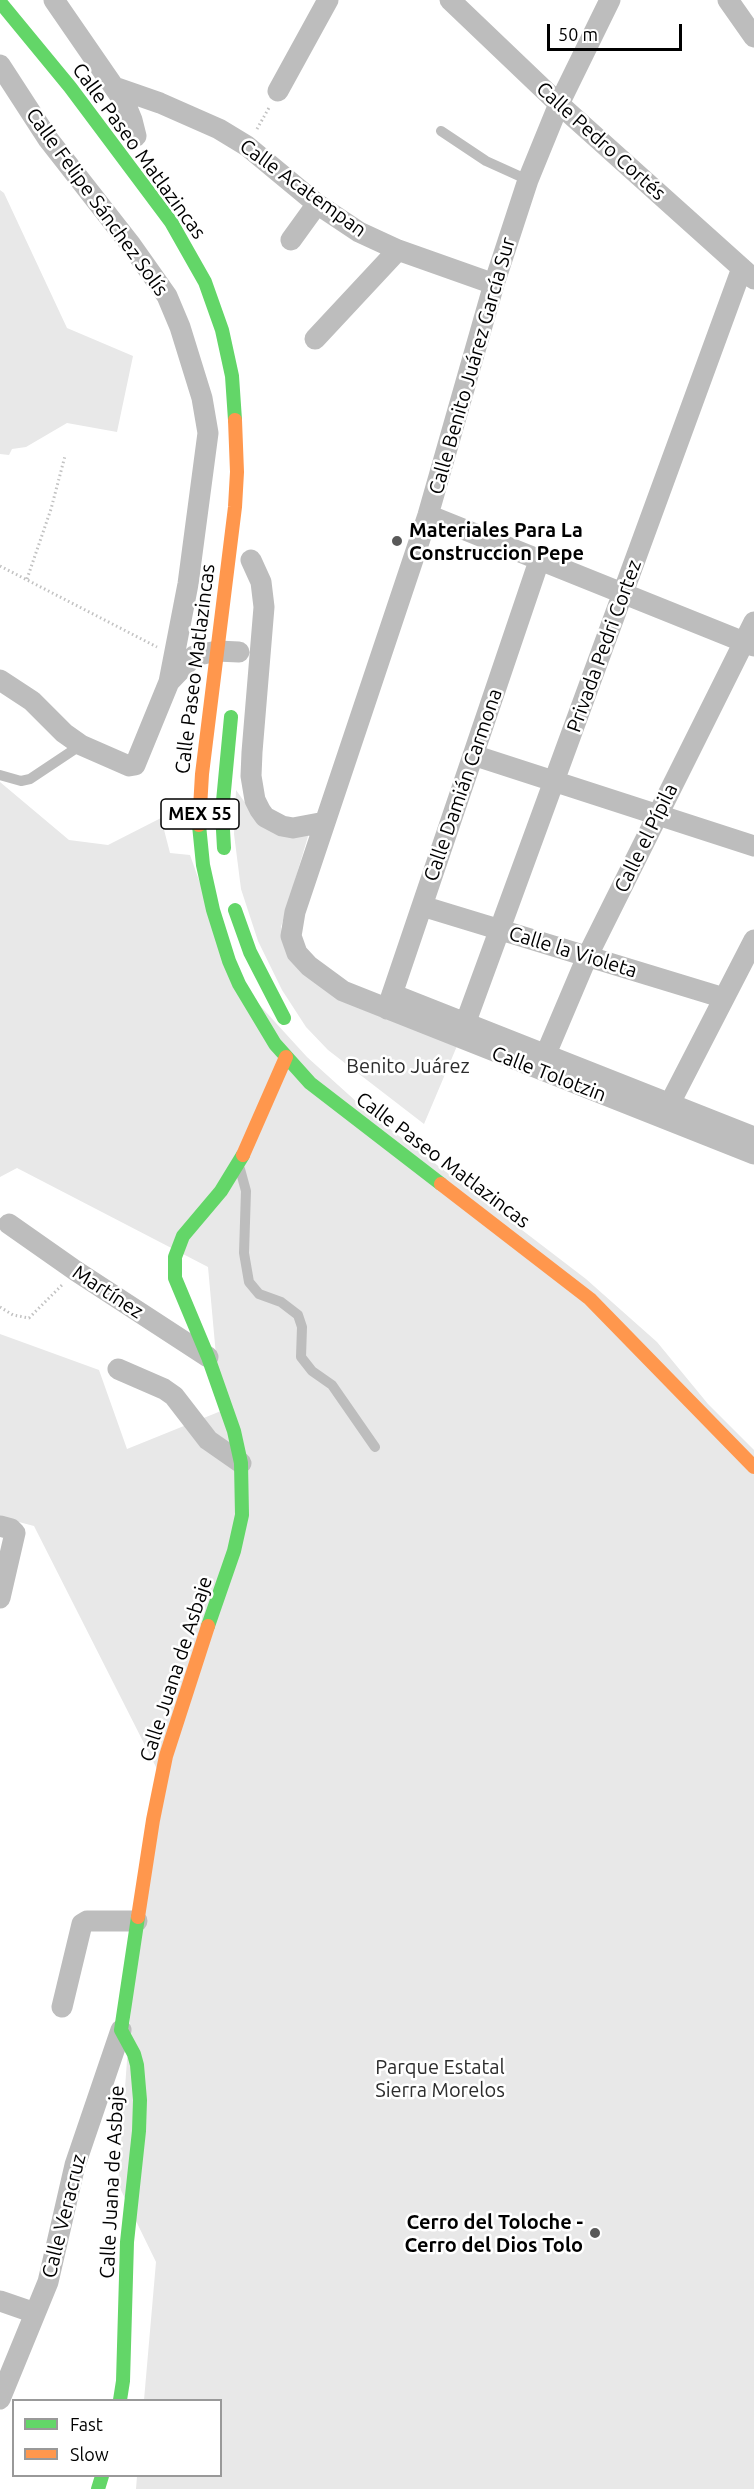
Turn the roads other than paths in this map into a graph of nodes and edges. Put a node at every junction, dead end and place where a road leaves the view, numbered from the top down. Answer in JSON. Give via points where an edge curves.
{"nodes":[{"id":1,"x":54,"y":0,"type":"edge"},
{"id":2,"x":328,"y":0,"type":"edge"},
{"id":3,"x":450,"y":0,"type":"edge"},
{"id":4,"x":610,"y":0,"type":"edge"},
{"id":5,"x":728,"y":0,"type":"edge"},
{"id":6,"x":0,"y":2,"type":"edge"},
{"id":7,"x":754,"y":37,"type":"edge"},
{"id":8,"x":0,"y":65,"type":"edge"},
{"id":9,"x":114,"y":87,"type":"junction"},
{"id":10,"x":279,"y":91,"type":"road end"},
{"id":11,"x":559,"y":104,"type":"junction"},
{"id":12,"x":114,"y":110,"type":"dead end"},
{"id":13,"x":441,"y":131,"type":"dead end"},
{"id":14,"x":139,"y":141,"type":"joint"},
{"id":15,"x":528,"y":180,"type":"junction"},
{"id":16,"x":318,"y":204,"type":"junction"},
{"id":17,"x":291,"y":240,"type":"dead end"},
{"id":18,"x":398,"y":250,"type":"junction"},
{"id":19,"x":748,"y":273,"type":"edge"},
{"id":20,"x":494,"y":284,"type":"junction"},
{"id":21,"x":315,"y":339,"type":"dead end"},
{"id":22,"x":428,"y":515,"type":"junction"},
{"id":23,"x":251,"y":555,"type":"joint"},
{"id":24,"x":539,"y":561,"type":"junction"},
{"id":25,"x":248,"y":583,"type":"dead end"},
{"id":26,"x":624,"y":594,"type":"junction"},
{"id":27,"x":754,"y":622,"type":"edge"},
{"id":28,"x":749,"y":644,"type":"edge"},
{"id":29,"x":217,"y":651,"type":"junction"},
{"id":30,"x":239,"y":652,"type":"dead end"},
{"id":31,"x":0,"y":680,"type":"edge"},
{"id":32,"x":170,"y":682,"type":"junction"},
{"id":33,"x":234,"y":698,"type":"dead end"},
{"id":34,"x":81,"y":745,"type":"junction"},
{"id":35,"x":473,"y":755,"type":"junction"},
{"id":36,"x":0,"y":775,"type":"edge"},
{"id":37,"x":554,"y":781,"type":"junction"},
{"id":38,"x":657,"y":815,"type":"junction"},
{"id":39,"x":326,"y":822,"type":"junction"},
{"id":40,"x":754,"y":846,"type":"edge"},
{"id":41,"x":226,"y":864,"type":"dead end"},
{"id":42,"x":233,"y":900,"type":"dead end"},
{"id":43,"x":422,"y":906,"type":"junction"},
{"id":44,"x":500,"y":929,"type":"junction"},
{"id":45,"x":754,"y":940,"type":"edge"},
{"id":46,"x":293,"y":945,"type":"joint"},
{"id":47,"x":587,"y":957,"type":"junction"},
{"id":48,"x":724,"y":998,"type":"junction"},
{"id":49,"x":389,"y":1001,"type":"junction"},
{"id":50,"x":465,"y":1024,"type":"junction"},
{"id":51,"x":294,"y":1034,"type":"dead end"},
{"id":52,"x":545,"y":1056,"type":"junction"},
{"id":53,"x":286,"y":1057,"type":"junction"},
{"id":54,"x":669,"y":1105,"type":"junction"},
{"id":55,"x":754,"y":1137,"type":"edge"},
{"id":56,"x":754,"y":1154,"type":"edge"},
{"id":57,"x":239,"y":1165,"type":"junction"},
{"id":58,"x":9,"y":1224,"type":"dead end"},
{"id":59,"x":208,"y":1357,"type":"junction"},
{"id":60,"x":118,"y":1369,"type":"dead end"},
{"id":61,"x":375,"y":1447,"type":"dead end"},
{"id":62,"x":241,"y":1463,"type":"junction"},
{"id":63,"x":754,"y":1467,"type":"edge"},
{"id":64,"x":7,"y":1531,"type":"edge"},
{"id":65,"x":0,"y":1598,"type":"edge"},
{"id":66,"x":137,"y":1921,"type":"junction"},
{"id":67,"x":62,"y":2007,"type":"dead end"},
{"id":68,"x":121,"y":2030,"type":"junction"},
{"id":69,"x":0,"y":2301,"type":"edge"},
{"id":70,"x":35,"y":2313,"type":"junction"},
{"id":71,"x":5,"y":2377,"type":"edge"},
{"id":72,"x":0,"y":2399,"type":"edge"},
{"id":73,"x":120,"y":2399,"type":"edge"}],
"edges":[{"from":1,"to":9,"type":"street"},
{"from":2,"to":10,"type":"street"},
{"from":3,"to":11,"type":"street","name":"Calle Pedro Cortés"},
{"from":4,"to":11,"type":"street","name":"Calle Benito Juárez García Sur"},
{"from":5,"to":7,"type":"street"},
{"from":6,"to":29,"type":"main road","name":"Calle Paseo Matlazincas","number":"MEX 55","via":[[70,87],[171,222],[216,309],[232,376],[237,432],[235,507]]},
{"from":8,"to":32,"type":"street","name":"Calle Felipe Sánchez Solís","via":[[48,139],[167,296],[202,398],[208,433],[204,471]]},
{"from":9,"to":14,"type":"street","via":[[130,112]]},
{"from":9,"to":16,"type":"street","name":"Calle Acatempan","via":[[188,115],[247,146]]},
{"from":11,"to":15,"type":"street","name":"Calle Benito Juárez García Sur"},
{"from":11,"to":19,"type":"street","name":"Calle Pedro Cortés"},
{"from":12,"to":14,"type":"main road","name":"Calle Paseo Matlazincas"},
{"from":13,"to":15,"type":"lane","via":[[486,161]]},
{"from":15,"to":20,"type":"street","name":"Calle Benito Juárez García Sur"},
{"from":16,"to":17,"type":"street"},
{"from":16,"to":18,"type":"street","name":"Calle Acatempan","via":[[359,232]]},
{"from":18,"to":20,"type":"street","name":"Calle Acatempan"},
{"from":18,"to":21,"type":"street"},
{"from":19,"to":26,"type":"street","name":"Privada Pedri Cortez"},
{"from":20,"to":22,"type":"street","name":"Calle Benito Juárez García Sur"},
{"from":22,"to":24,"type":"street"},
{"from":22,"to":39,"type":"street","name":"Calle Benito Juárez García Sur"},
{"from":23,"to":25,"type":"main road"},
{"from":23,"to":39,"type":"street","via":[[261,582],[264,607],[252,752],[255,800],[265,817],[282,826]]},
{"from":24,"to":26,"type":"street"},
{"from":24,"to":35,"type":"street","name":"Calle Damián Carmona"},
{"from":26,"to":28,"type":"street"},
{"from":26,"to":37,"type":"street","name":"Privada Pedri Cortez"},
{"from":27,"to":28,"type":"street","name":"Calle el Pípila"},
{"from":28,"to":38,"type":"street","name":"Calle el Pípila"},
{"from":29,"to":30,"type":"street"},
{"from":29,"to":32,"type":"street","via":[[194,656]]},
{"from":29,"to":53,"type":"main road","name":"Calle Paseo Matlazincas","number":"MEX 55","via":[[200,793],[203,865],[229,961],[254,1010]]},
{"from":31,"to":34,"type":"street","via":[[32,701]]},
{"from":32,"to":34,"type":"street","name":"Calle Felipe Sánchez Solís","via":[[134,766]]},
{"from":33,"to":41,"type":"main road","number":"MEX 55","via":[[222,812]]},
{"from":34,"to":36,"type":"lane","via":[[30,779],[21,781]]},
{"from":35,"to":37,"type":"street"},
{"from":35,"to":43,"type":"street","name":"Calle Damián Carmona"},
{"from":37,"to":38,"type":"street"},
{"from":37,"to":44,"type":"street","name":"Privada Pedri Cortez"},
{"from":38,"to":40,"type":"street"},
{"from":38,"to":47,"type":"street","name":"Calle el Pípila"},
{"from":39,"to":46,"type":"street","name":"Calle Benito Juárez García Sur","via":[[291,925]]},
{"from":42,"to":51,"type":"main road","via":[[250,952]]},
{"from":43,"to":44,"type":"street","name":"Calle la Violeta"},
{"from":43,"to":49,"type":"street","name":"Calle Damián Carmona"},
{"from":44,"to":47,"type":"street","name":"Calle la Violeta"},
{"from":44,"to":50,"type":"street","name":"Privada Pedri Cortez"},
{"from":45,"to":48,"type":"street"},
{"from":46,"to":49,"type":"street","name":"Calle Tolotzin","via":[[325,980],[344,991]]},
{"from":47,"to":48,"type":"street","name":"Calle la Violeta"},
{"from":47,"to":52,"type":"street","name":"Calle el Pípila"},
{"from":48,"to":54,"type":"street"},
{"from":49,"to":50,"type":"street","name":"Calle Tolotzin"},
{"from":49,"to":56,"type":"street","name":"Calle Tolotzin"},
{"from":50,"to":52,"type":"street","name":"Calle Tolotzin"},
{"from":52,"to":54,"type":"street","name":"Calle Tolotzin"},
{"from":53,"to":57,"type":"main road","name":"Calle Juana de Asbaje"},
{"from":53,"to":63,"type":"main road","name":"Calle Paseo Matlazincas","number":"MEX 55","via":[[310,1083],[590,1299]]},
{"from":54,"to":55,"type":"street","name":"Calle Tolotzin"},
{"from":57,"to":59,"type":"main road","name":"Calle Juana de Asbaje","via":[[183,1236],[176,1257],[178,1290]]},
{"from":57,"to":61,"type":"lane","via":[[246,1191],[244,1253],[249,1282],[259,1294],[281,1302],[298,1315],[302,1328],[301,1357],[312,1371],[332,1385]]},
{"from":58,"to":59,"type":"street","name":"Martínez"},
{"from":59,"to":62,"type":"main road","name":"Calle Juana de Asbaje"},
{"from":60,"to":62,"type":"street","via":[[174,1396],[208,1440]]},
{"from":62,"to":66,"type":"main road","name":"Calle Juana de Asbaje","via":[[242,1515],[236,1542],[166,1756]]},
{"from":64,"to":65,"type":"street"},
{"from":66,"to":67,"type":"street","via":[[82,1924]]},
{"from":66,"to":68,"type":"main road","name":"Calle Juana de Asbaje"},
{"from":68,"to":70,"type":"street","name":"Calle Veracruz","via":[[75,2165],[52,2266]]},
{"from":68,"to":73,"type":"main road","name":"Calle Juana de Asbaje","via":[[137,2065],[140,2100],[127,2242]]},
{"from":69,"to":70,"type":"street"},
{"from":70,"to":71,"type":"street","name":"Calle Veracruz"},
{"from":71,"to":72,"type":"street","name":"Calle Veracruz"}]}
